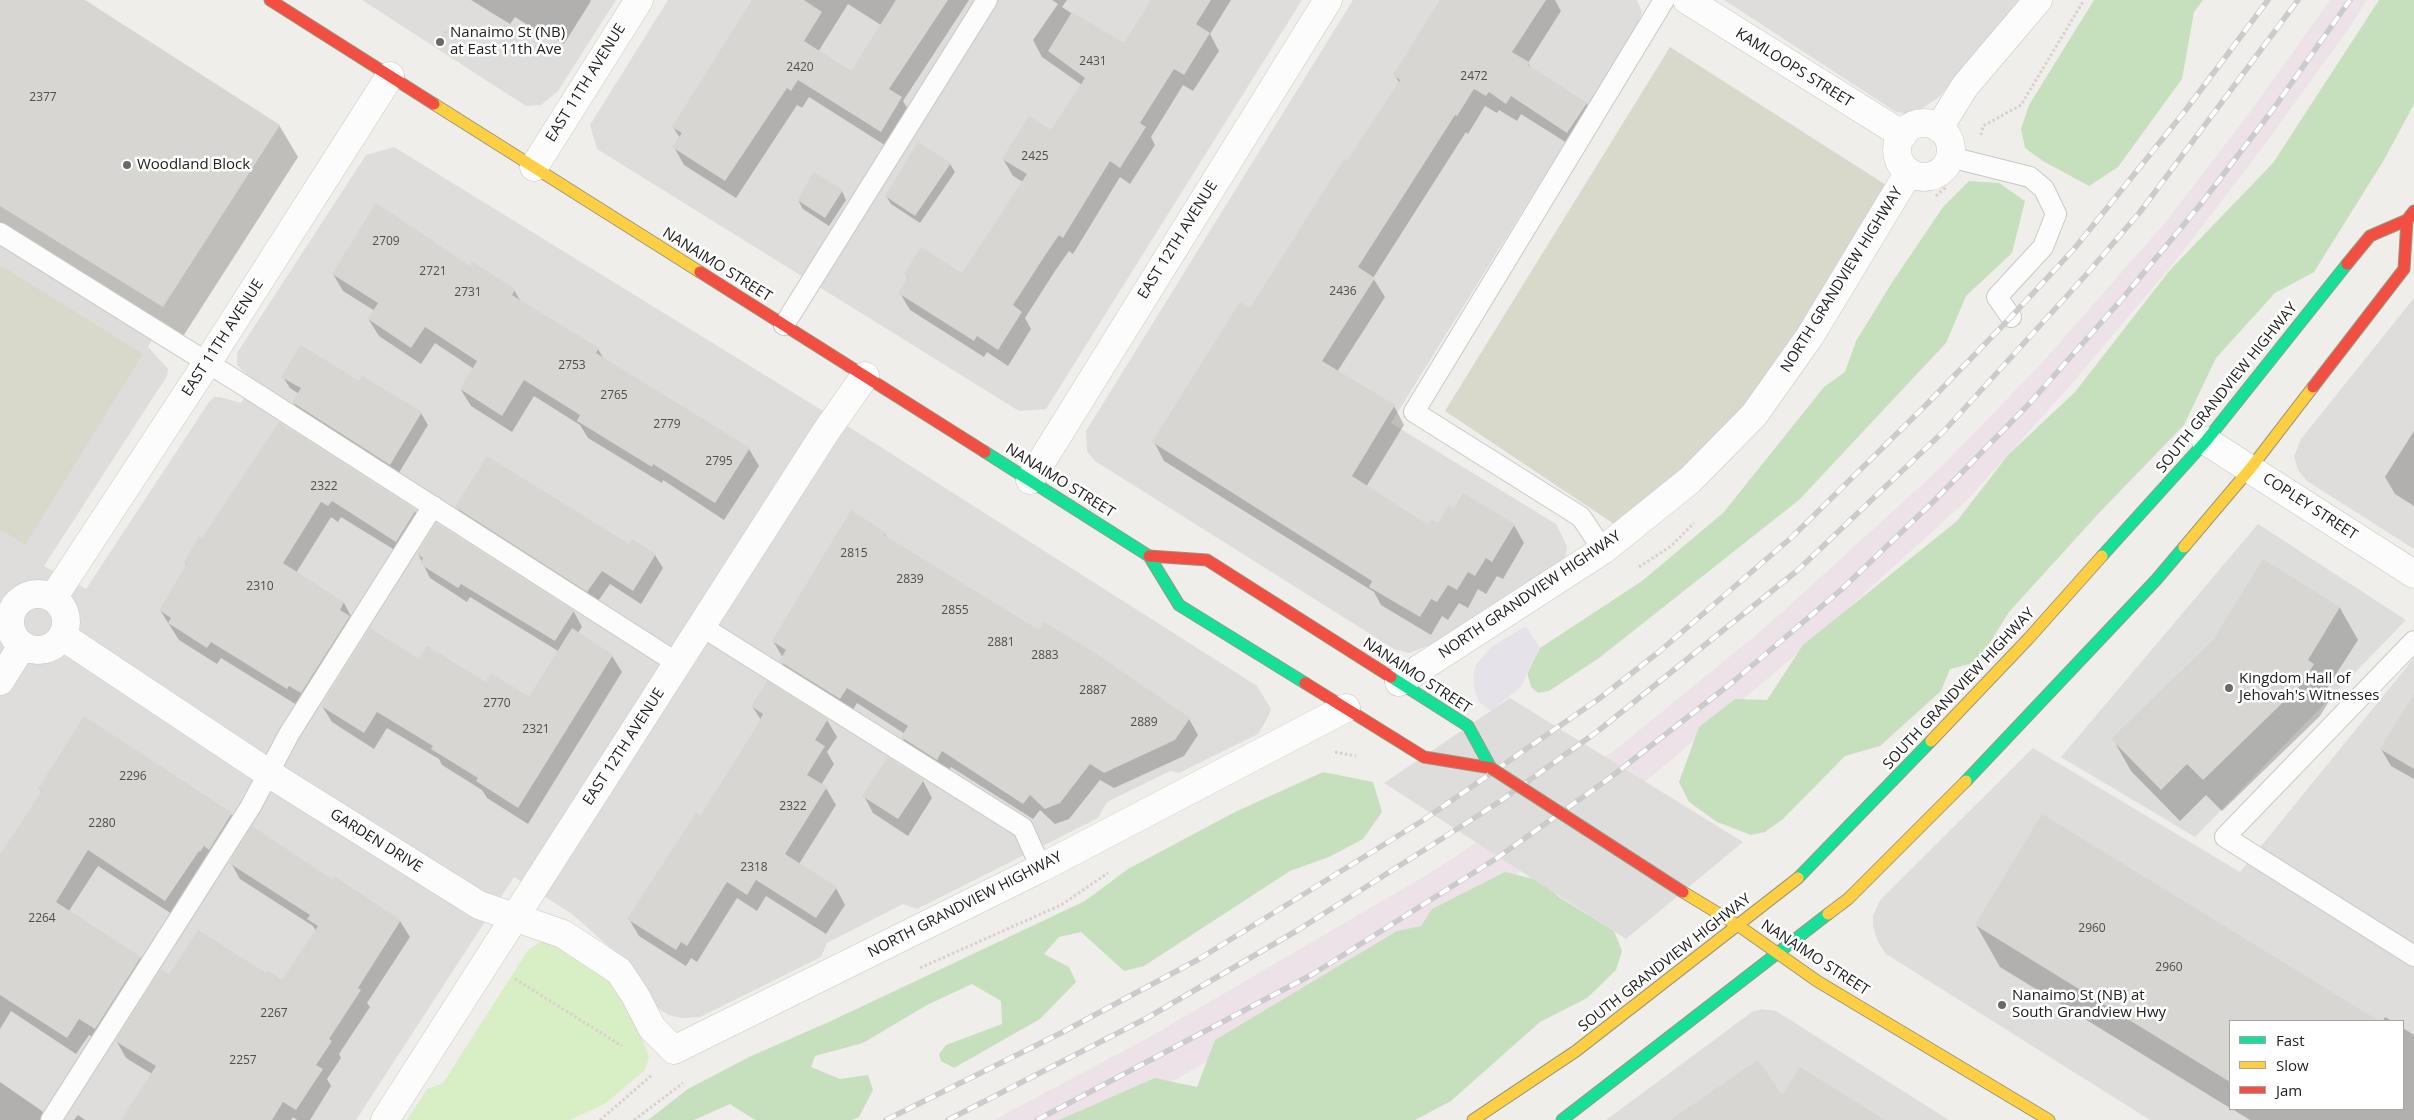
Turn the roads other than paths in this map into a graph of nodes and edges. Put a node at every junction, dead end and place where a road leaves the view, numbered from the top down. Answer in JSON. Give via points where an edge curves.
{"nodes":[{"id":1,"x":270,"y":0,"type":"edge"},
{"id":2,"x":639,"y":0,"type":"edge"},
{"id":3,"x":987,"y":0,"type":"edge"},
{"id":4,"x":1328,"y":0,"type":"edge"},
{"id":5,"x":1664,"y":0,"type":"edge"},
{"id":6,"x":1686,"y":0,"type":"edge"},
{"id":7,"x":2038,"y":0,"type":"edge"},
{"id":8,"x":390,"y":76,"type":"junction"},
{"id":9,"x":1939,"y":128,"type":"junction"},
{"id":10,"x":1902,"y":135,"type":"junction"},
{"id":11,"x":1950,"y":157,"type":"junction"},
{"id":12,"x":534,"y":167,"type":"junction"},
{"id":13,"x":1909,"y":172,"type":"junction"},
{"id":14,"x":2411,"y":215,"type":"edge"},
{"id":15,"x":0,"y":233,"type":"edge"},
{"id":16,"x":2011,"y":317,"type":"dead end"},
{"id":17,"x":784,"y":325,"type":"junction"},
{"id":18,"x":207,"y":363,"type":"junction"},
{"id":19,"x":865,"y":376,"type":"junction"},
{"id":20,"x":2206,"y":441,"type":"junction"},
{"id":21,"x":2250,"y":469,"type":"junction"},
{"id":22,"x":1030,"y":480,"type":"junction"},
{"id":23,"x":433,"y":506,"type":"junction"},
{"id":24,"x":1603,"y":550,"type":"junction"},
{"id":25,"x":1149,"y":556,"type":"junction"},
{"id":26,"x":2414,"y":574,"type":"edge"},
{"id":27,"x":53,"y":598,"type":"junction"},
{"id":28,"x":7,"y":601,"type":"edge"},
{"id":29,"x":701,"y":626,"type":"junction"},
{"id":30,"x":62,"y":636,"type":"junction"},
{"id":31,"x":2414,"y":641,"type":"edge"},
{"id":32,"x":22,"y":646,"type":"junction"},
{"id":33,"x":677,"y":663,"type":"junction"},
{"id":34,"x":0,"y":681,"type":"edge"},
{"id":35,"x":1399,"y":682,"type":"junction"},
{"id":36,"x":1346,"y":708,"type":"junction"},
{"id":37,"x":1491,"y":768,"type":"junction"},
{"id":38,"x":268,"y":773,"type":"junction"},
{"id":39,"x":1041,"y":868,"type":"junction"},
{"id":40,"x":514,"y":918,"type":"junction"},
{"id":41,"x":1739,"y":926,"type":"junction"},
{"id":42,"x":1777,"y":952,"type":"junction"},
{"id":43,"x":2414,"y":956,"type":"edge"},
{"id":44,"x":674,"y":1050,"type":"joint"},
{"id":45,"x":51,"y":1120,"type":"edge"},
{"id":46,"x":385,"y":1120,"type":"edge"},
{"id":47,"x":1473,"y":1120,"type":"edge"},
{"id":48,"x":1562,"y":1120,"type":"edge"},
{"id":49,"x":2049,"y":1120,"type":"edge"}],
"edges":[{"from":1,"to":8,"type":"main road","name":"NANAIMO STREET"},
{"from":2,"to":12,"type":"street","name":"EAST 11TH AVENUE"},
{"from":3,"to":17,"type":"lane"},
{"from":4,"to":22,"type":"street","name":"EAST 12TH AVENUE"},
{"from":5,"to":24,"type":"lane","via":[[1414,412],[1581,517]]},
{"from":6,"to":10,"type":"street","name":"KAMLOOPS STREET"},
{"from":7,"to":9,"type":"street","via":[[1966,86]]},
{"from":8,"to":12,"type":"main road","name":"NANAIMO STREET"},
{"from":8,"to":18,"type":"street","name":"EAST 11TH AVENUE"},
{"from":9,"to":10,"type":"street","via":[[1921,123]]},
{"from":9,"to":11,"type":"street","via":[[1949,140]]},
{"from":10,"to":13,"type":"street","via":[[1899,157]]},
{"from":11,"to":13,"type":"street","via":[[1934,175]]},
{"from":11,"to":16,"type":"lane","via":[[2030,177],[2044,189],[2056,214],[2043,247],[1997,298]]},
{"from":12,"to":17,"type":"main road","name":"NANAIMO STREET"},
{"from":13,"to":24,"type":"street","name":"NORTH GRANDVIEW HIGHWAY","via":[[1810,336],[1754,415],[1690,480]]},
{"from":14,"to":20,"type":"main road","name":"SOUTH GRANDVIEW HIGHWAY","via":[[2370,236]]},
{"from":14,"to":21,"type":"main road","name":"SOUTH GRANDVIEW HIGHWAY","via":[[2404,269]]},
{"from":15,"to":18,"type":"lane"},
{"from":17,"to":19,"type":"main road","name":"NANAIMO STREET"},
{"from":18,"to":23,"type":"lane"},
{"from":18,"to":27,"type":"street","name":"EAST 11TH AVENUE"},
{"from":19,"to":22,"type":"main road","name":"NANAIMO STREET"},
{"from":19,"to":29,"type":"street","name":"EAST 12TH AVENUE"},
{"from":20,"to":21,"type":"street","name":"COPLEY STREET"},
{"from":20,"to":41,"type":"main road","name":"SOUTH GRANDVIEW HIGHWAY","via":[[2029,638],[1807,871]]},
{"from":21,"to":26,"type":"street","name":"COPLEY STREET"},
{"from":21,"to":42,"type":"main road","name":"SOUTH GRANDVIEW HIGHWAY","via":[[2156,580],[2000,748],[1848,899]]},
{"from":22,"to":25,"type":"main road","name":"NANAIMO STREET"},
{"from":23,"to":33,"type":"lane"},
{"from":23,"to":38,"type":"lane","via":[[289,734]]},
{"from":24,"to":35,"type":"street","name":"NORTH GRANDVIEW HIGHWAY"},
{"from":25,"to":35,"type":"main road","name":"NANAIMO STREET","via":[[1207,560]]},
{"from":25,"to":36,"type":"main road","name":"NANAIMO STREET","via":[[1179,605]]},
{"from":27,"to":28,"type":"street","via":[[29,596]]},
{"from":27,"to":30,"type":"street","via":[[64,611]]},
{"from":28,"to":32,"type":"street","via":[[11,632]]},
{"from":29,"to":33,"type":"street","name":"EAST 12TH AVENUE"},
{"from":29,"to":39,"type":"lane","via":[[1023,828]]},
{"from":30,"to":32,"type":"street","via":[[48,648],[31,650]]},
{"from":30,"to":38,"type":"street","name":"GARDEN DRIVE"},
{"from":31,"to":43,"type":"lane","via":[[2225,837]]},
{"from":32,"to":34,"type":"street"},
{"from":33,"to":40,"type":"street","name":"EAST 12TH AVENUE"},
{"from":35,"to":37,"type":"main road","name":"NANAIMO STREET","via":[[1468,726]]},
{"from":36,"to":37,"type":"main road","name":"NANAIMO STREET","via":[[1424,757]]},
{"from":36,"to":39,"type":"street","name":"NORTH GRANDVIEW HIGHWAY"},
{"from":37,"to":41,"type":"main road","name":"NANAIMO STREET","bridge":true},
{"from":38,"to":40,"type":"street","name":"GARDEN DRIVE","via":[[479,905]]},
{"from":38,"to":45,"type":"lane","via":[[251,806]]},
{"from":39,"to":44,"type":"street","name":"NORTH GRANDVIEW HIGHWAY"},
{"from":40,"to":44,"type":"street","name":"GARDEN DRIVE","via":[[563,934],[619,971],[652,1028]]},
{"from":40,"to":46,"type":"street","name":"EAST 12TH AVENUE"},
{"from":41,"to":42,"type":"main road","name":"NANAIMO STREET"},
{"from":41,"to":47,"type":"main road","name":"SOUTH GRANDVIEW HIGHWAY","via":[[1576,1051]]},
{"from":42,"to":48,"type":"main road","name":"SOUTH GRANDVIEW HIGHWAY"},
{"from":42,"to":49,"type":"main road","name":"NANAIMO STREET","via":[[1817,980]]}]}
